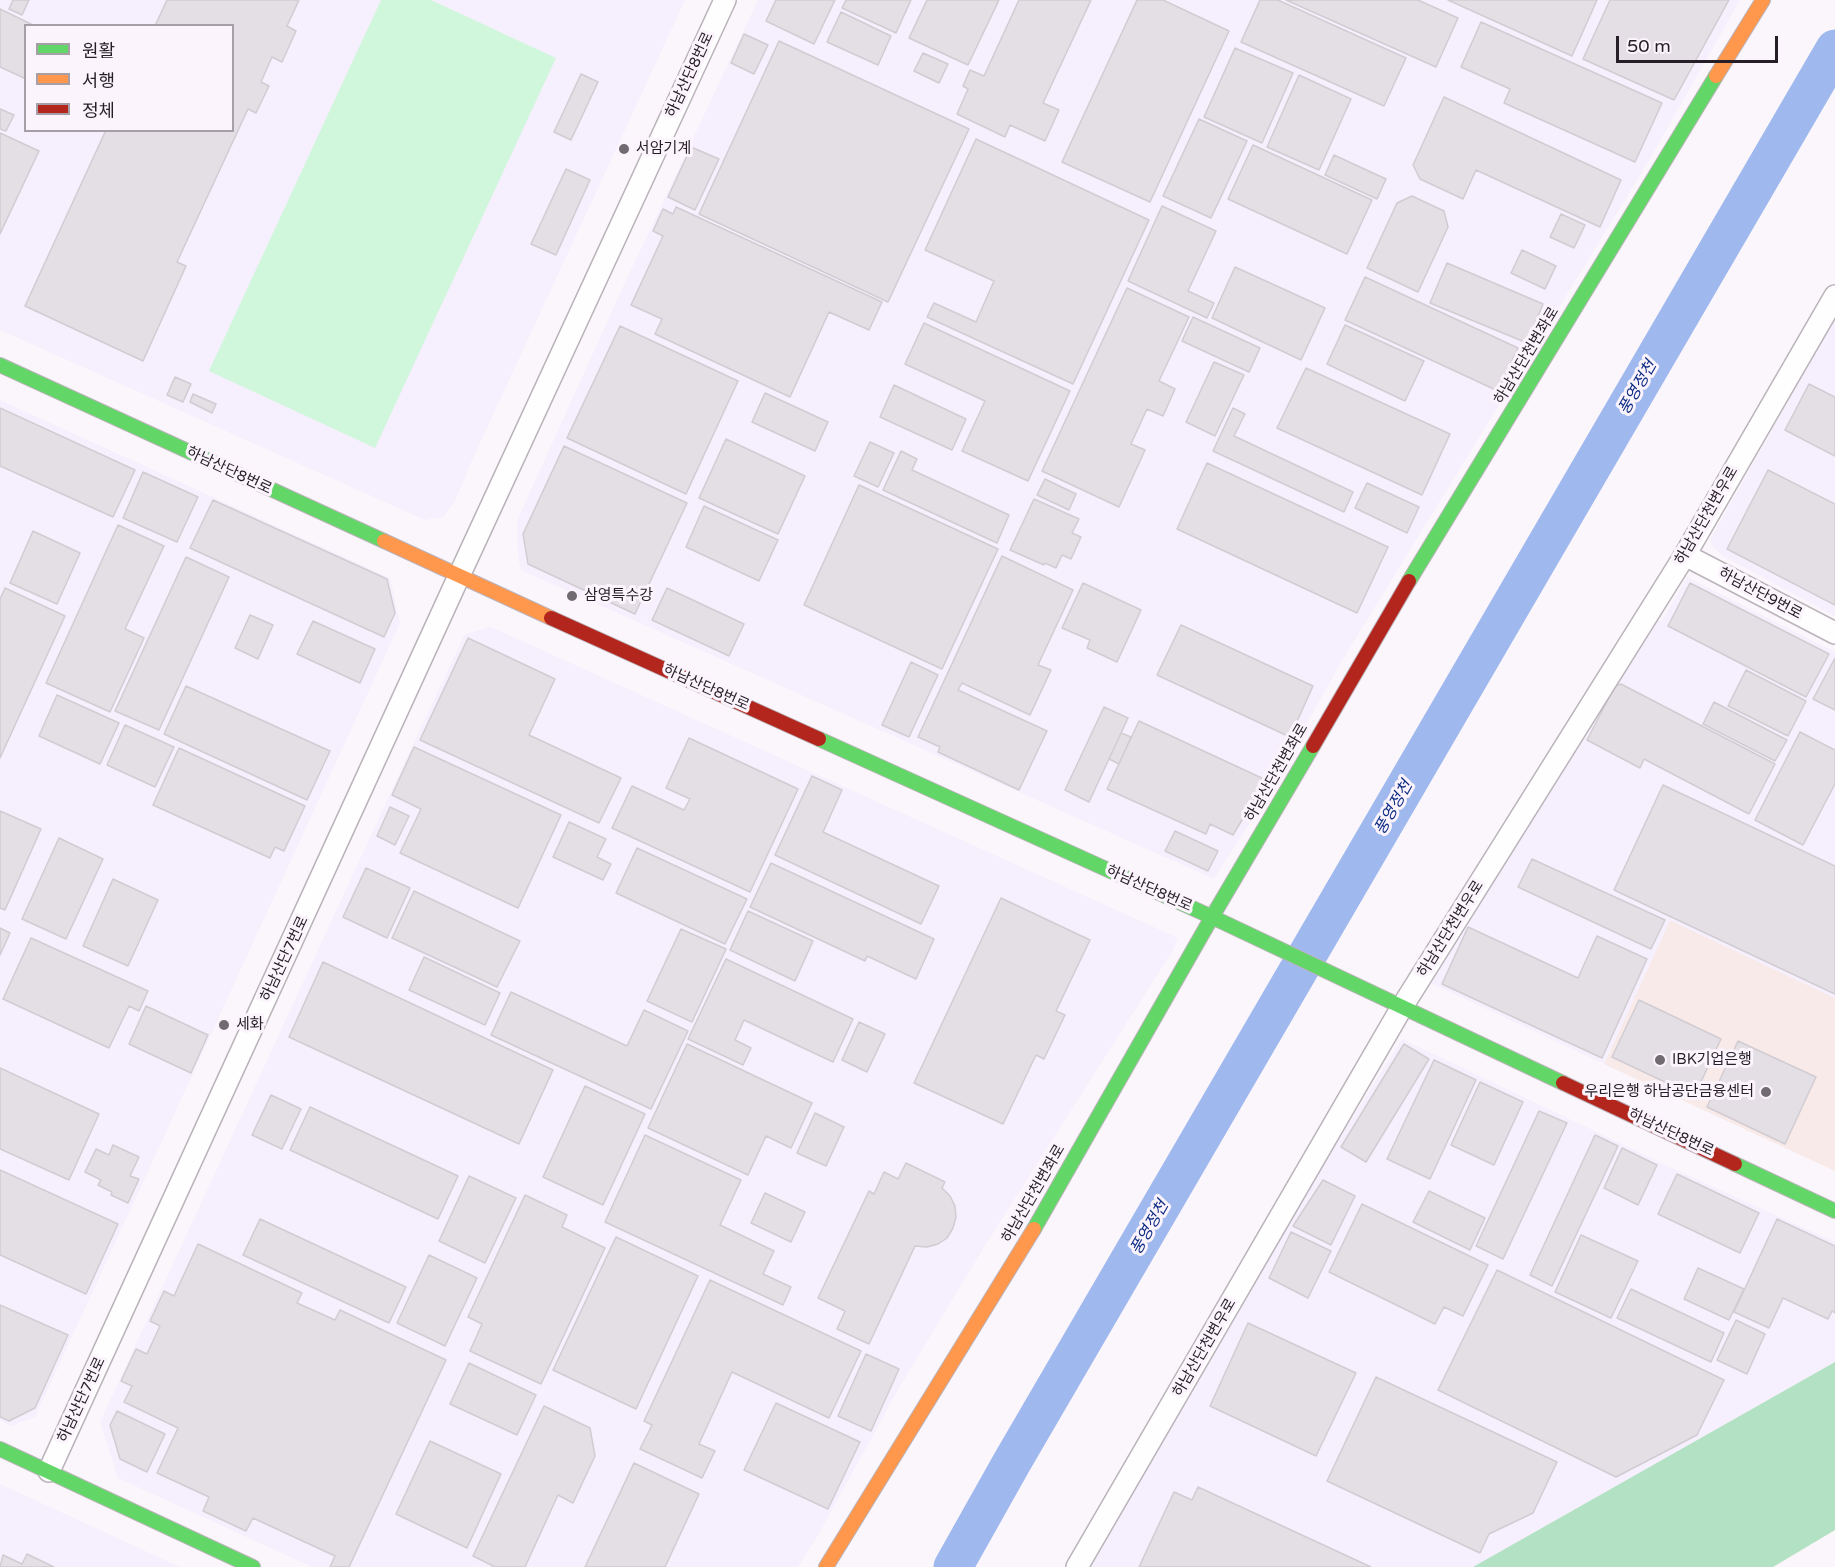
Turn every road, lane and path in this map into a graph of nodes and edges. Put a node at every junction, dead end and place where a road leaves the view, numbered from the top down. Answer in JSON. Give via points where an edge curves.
{"nodes":[{"id":1,"x":725,"y":0,"type":"edge"},
{"id":2,"x":1763,"y":0,"type":"edge"},
{"id":3,"x":1835,"y":296,"type":"edge"},
{"id":4,"x":0,"y":365,"type":"edge"},
{"id":5,"x":1685,"y":555,"type":"junction"},
{"id":6,"x":459,"y":576,"type":"junction"},
{"id":7,"x":1835,"y":633,"type":"edge"},
{"id":8,"x":1212,"y":917,"type":"junction"},
{"id":9,"x":1395,"y":1003,"type":"junction"},
{"id":10,"x":1835,"y":1211,"type":"edge"},
{"id":11,"x":0,"y":1449,"type":"edge"},
{"id":12,"x":49,"y":1471,"type":"junction"},
{"id":13,"x":253,"y":1567,"type":"edge"},
{"id":14,"x":826,"y":1567,"type":"edge"},
{"id":15,"x":1077,"y":1567,"type":"edge"}],
"edges":[{"from":1,"to":6,"type":"street","name":"하남산단8번로"},
{"from":2,"to":8,"type":"street","name":"하남산단천변좌로","via":[[1430,546]]},
{"from":3,"to":5,"type":"street","name":"하남산단천변우로"},
{"from":4,"to":6,"type":"street","name":"하남산단8번로"},
{"from":5,"to":7,"type":"street","name":"하남산단9번로"},
{"from":5,"to":9,"type":"street","name":"하남산단천변우로"},
{"from":6,"to":8,"type":"street","name":"하남산단8번로"},
{"from":6,"to":12,"type":"street","name":"하남산단7번로"},
{"from":8,"to":9,"type":"street","name":"하남산단8번로"},
{"from":8,"to":14,"type":"street","name":"하남산단천변좌로","via":[[1037,1224]]},
{"from":9,"to":10,"type":"street","name":"하남산단8번로"},
{"from":9,"to":15,"type":"street","name":"하남산단천변우로"},
{"from":11,"to":12,"type":"street"},
{"from":12,"to":13,"type":"street"}]}
